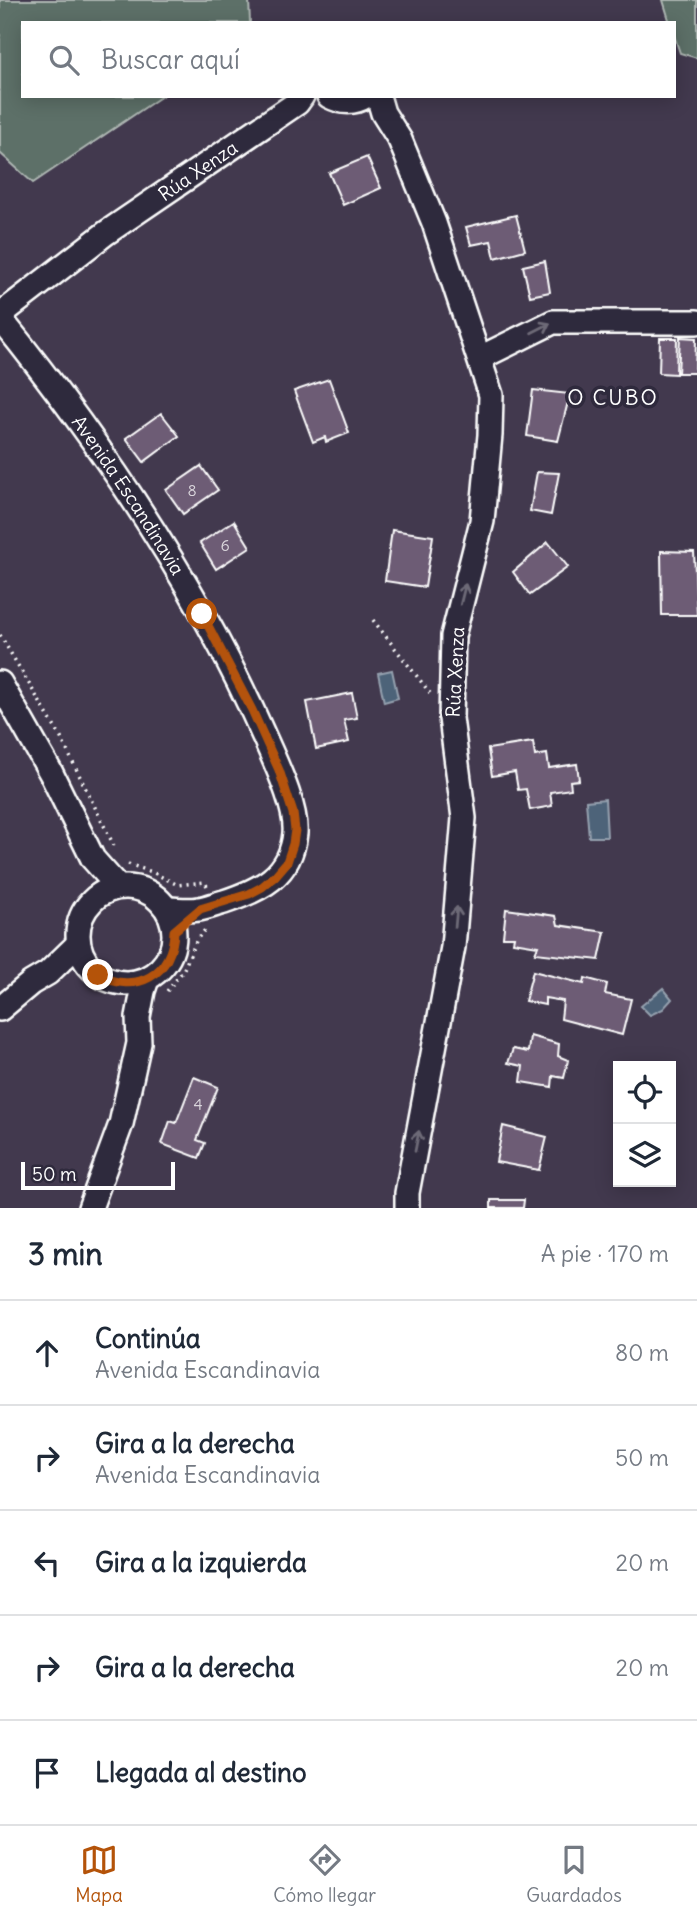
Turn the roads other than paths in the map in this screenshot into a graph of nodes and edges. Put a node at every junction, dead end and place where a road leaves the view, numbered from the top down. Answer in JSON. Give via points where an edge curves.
{"nodes":[{"id":1,"x":334,"y":98,"type":"edge"},
{"id":2,"x":300,"y":100,"type":"edge"},
{"id":3,"x":372,"y":101,"type":"edge"},
{"id":4,"x":0,"y":316,"type":"edge"},
{"id":5,"x":697,"y":322,"type":"edge"},
{"id":6,"x":480,"y":358,"type":"junction"},
{"id":7,"x":0,"y":683,"type":"edge"},
{"id":8,"x":93,"y":859,"type":"junction"},
{"id":9,"x":118,"y":887,"type":"junction"},
{"id":10,"x":95,"y":897,"type":"junction"},
{"id":11,"x":171,"y":920,"type":"junction"},
{"id":12,"x":78,"y":944,"type":"junction"},
{"id":13,"x":89,"y":967,"type":"junction"},
{"id":14,"x":48,"y":973,"type":"junction"},
{"id":15,"x":147,"y":979,"type":"junction"},
{"id":16,"x":119,"y":983,"type":"junction"},
{"id":17,"x":0,"y":1009,"type":"edge"},
{"id":18,"x":138,"y":1017,"type":"junction"},
{"id":19,"x":90,"y":1208,"type":"edge"},
{"id":20,"x":407,"y":1208,"type":"edge"}],
"edges":[{"from":1,"to":3,"type":"street","name":"Rúa Xenza"},
{"from":2,"to":4,"type":"street","name":"Rúa Xenza","via":[[106,233]]},
{"from":3,"to":6,"type":"street","name":"Rúa Xenza","via":[[400,140]]},
{"from":4,"to":11,"type":"street","name":"Avenida Escandinavia","via":[[123,483],[202,614],[237,678],[279,770],[293,813],[293,844],[287,862],[275,876],[249,894]]},
{"from":6,"to":5,"type":"street","one_way":true,"via":[[553,322]]},
{"from":20,"to":6,"type":"street","name":"Rúa Xenza","one_way":true,"via":[[453,947],[464,818],[451,718],[453,636],[482,521],[491,395]]},
{"from":7,"to":8,"type":"street"},
{"from":8,"to":9,"type":"street"},
{"from":8,"to":10,"type":"street"},
{"from":9,"to":10,"type":"street"},
{"from":9,"to":11,"type":"street","via":[[151,893]]},
{"from":10,"to":12,"type":"street","via":[[80,918]]},
{"from":11,"to":15,"type":"street","via":[[171,953]]},
{"from":12,"to":13,"type":"street"},
{"from":12,"to":14,"type":"street"},
{"from":13,"to":14,"type":"street"},
{"from":13,"to":16,"type":"street"},
{"from":14,"to":17,"type":"street"},
{"from":15,"to":16,"type":"street"},
{"from":15,"to":18,"type":"street"},
{"from":16,"to":18,"type":"street"},
{"from":18,"to":19,"type":"street","via":[[139,1042],[121,1124]]}]}
